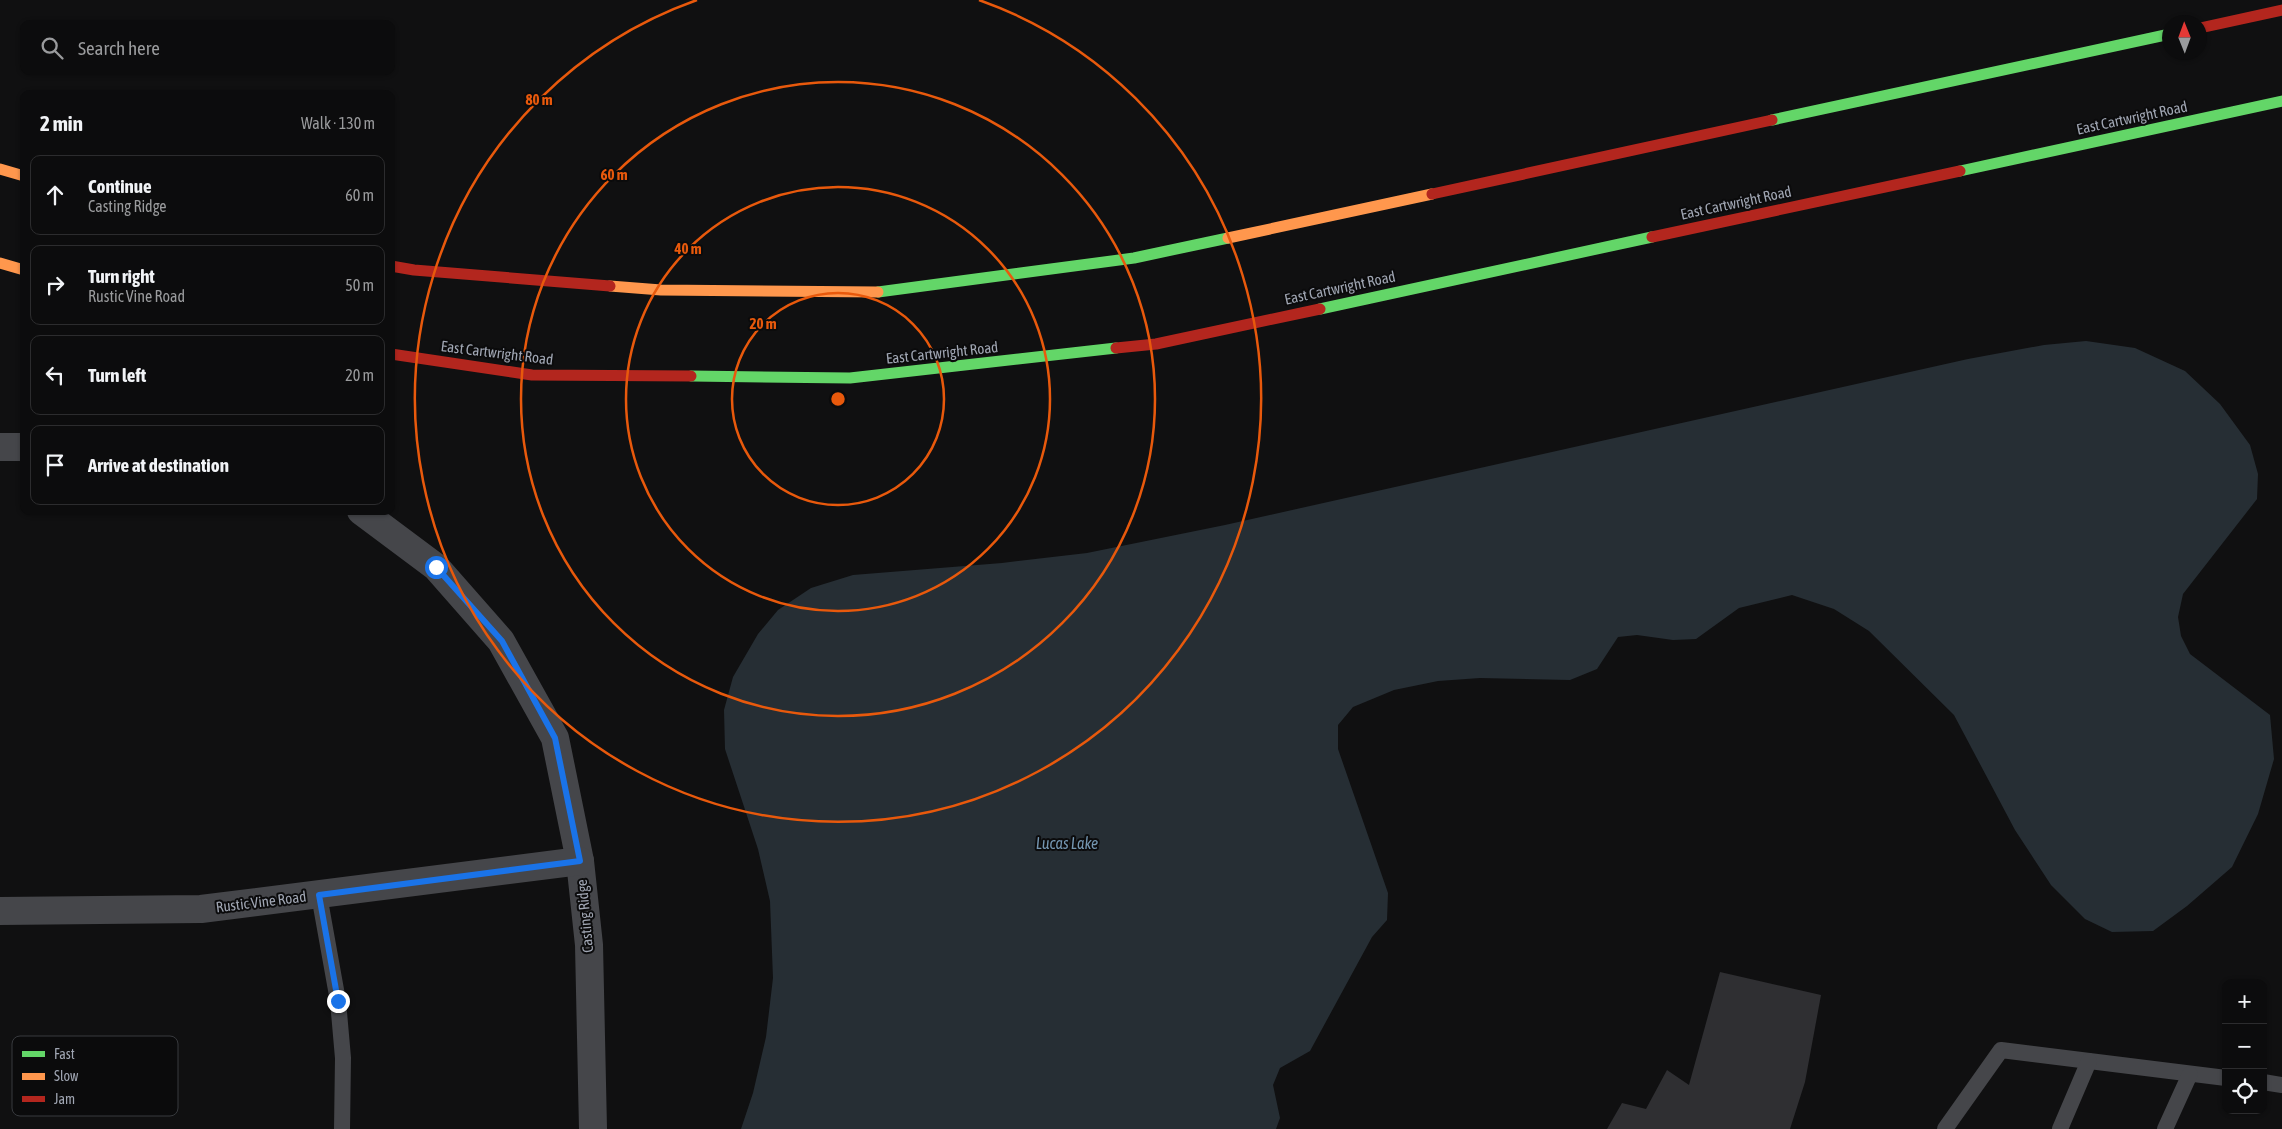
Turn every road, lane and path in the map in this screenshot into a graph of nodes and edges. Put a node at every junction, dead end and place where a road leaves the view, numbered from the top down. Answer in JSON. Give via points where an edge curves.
{"nodes":[{"id":1,"x":2282,"y":10,"type":"edge"},
{"id":2,"x":2207,"y":26,"type":"edge"},
{"id":3,"x":2162,"y":36,"type":"edge"},
{"id":4,"x":2282,"y":100,"type":"edge"},
{"id":5,"x":0,"y":169,"type":"edge"},
{"id":6,"x":20,"y":175,"type":"edge"},
{"id":7,"x":0,"y":263,"type":"edge"},
{"id":8,"x":395,"y":267,"type":"edge"},
{"id":9,"x":20,"y":269,"type":"edge"},
{"id":10,"x":395,"y":355,"type":"edge"},
{"id":11,"x":0,"y":447,"type":"edge"},
{"id":12,"x":20,"y":447,"type":"edge"},
{"id":13,"x":366,"y":515,"type":"edge"},
{"id":14,"x":580,"y":861,"type":"junction"},
{"id":15,"x":319,"y":895,"type":"junction"},
{"id":16,"x":0,"y":911,"type":"edge"},
{"id":17,"x":2089,"y":1061,"type":"junction"},
{"id":18,"x":2190,"y":1074,"type":"junction"},
{"id":19,"x":2222,"y":1078,"type":"edge"},
{"id":20,"x":2267,"y":1082,"type":"edge"},
{"id":21,"x":2282,"y":1084,"type":"edge"},
{"id":22,"x":342,"y":1129,"type":"edge"},
{"id":23,"x":593,"y":1129,"type":"edge"},
{"id":24,"x":1945,"y":1129,"type":"edge"},
{"id":25,"x":2060,"y":1129,"type":"edge"},
{"id":26,"x":2165,"y":1129,"type":"edge"}],
"edges":[{"from":1,"to":2,"type":"main road"},
{"from":3,"to":8,"type":"main road","via":[[1134,258],[875,292],[661,290]]},
{"from":4,"to":10,"type":"main road","name":"East Cartwright Road","via":[[1156,344],[850,378],[532,375]]},
{"from":5,"to":6,"type":"main road"},
{"from":7,"to":9,"type":"main road"},
{"from":11,"to":12,"type":"street"},
{"from":13,"to":14,"type":"street","name":"Casting Ridge","via":[[436,567],[502,641],[555,738]]},
{"from":14,"to":15,"type":"street","name":"Rustic Vine Road"},
{"from":14,"to":23,"type":"street","name":"Casting Ridge","via":[[589,946]]},
{"from":15,"to":16,"type":"street","name":"Rustic Vine Road","via":[[201,909]]},
{"from":15,"to":22,"type":"lane","via":[[338,1001],[343,1058]]},
{"from":17,"to":18,"type":"lane"},
{"from":17,"to":24,"type":"lane","via":[[2001,1050]]},
{"from":17,"to":25,"type":"lane"},
{"from":18,"to":19,"type":"lane"},
{"from":18,"to":26,"type":"lane"},
{"from":20,"to":21,"type":"lane"}]}
